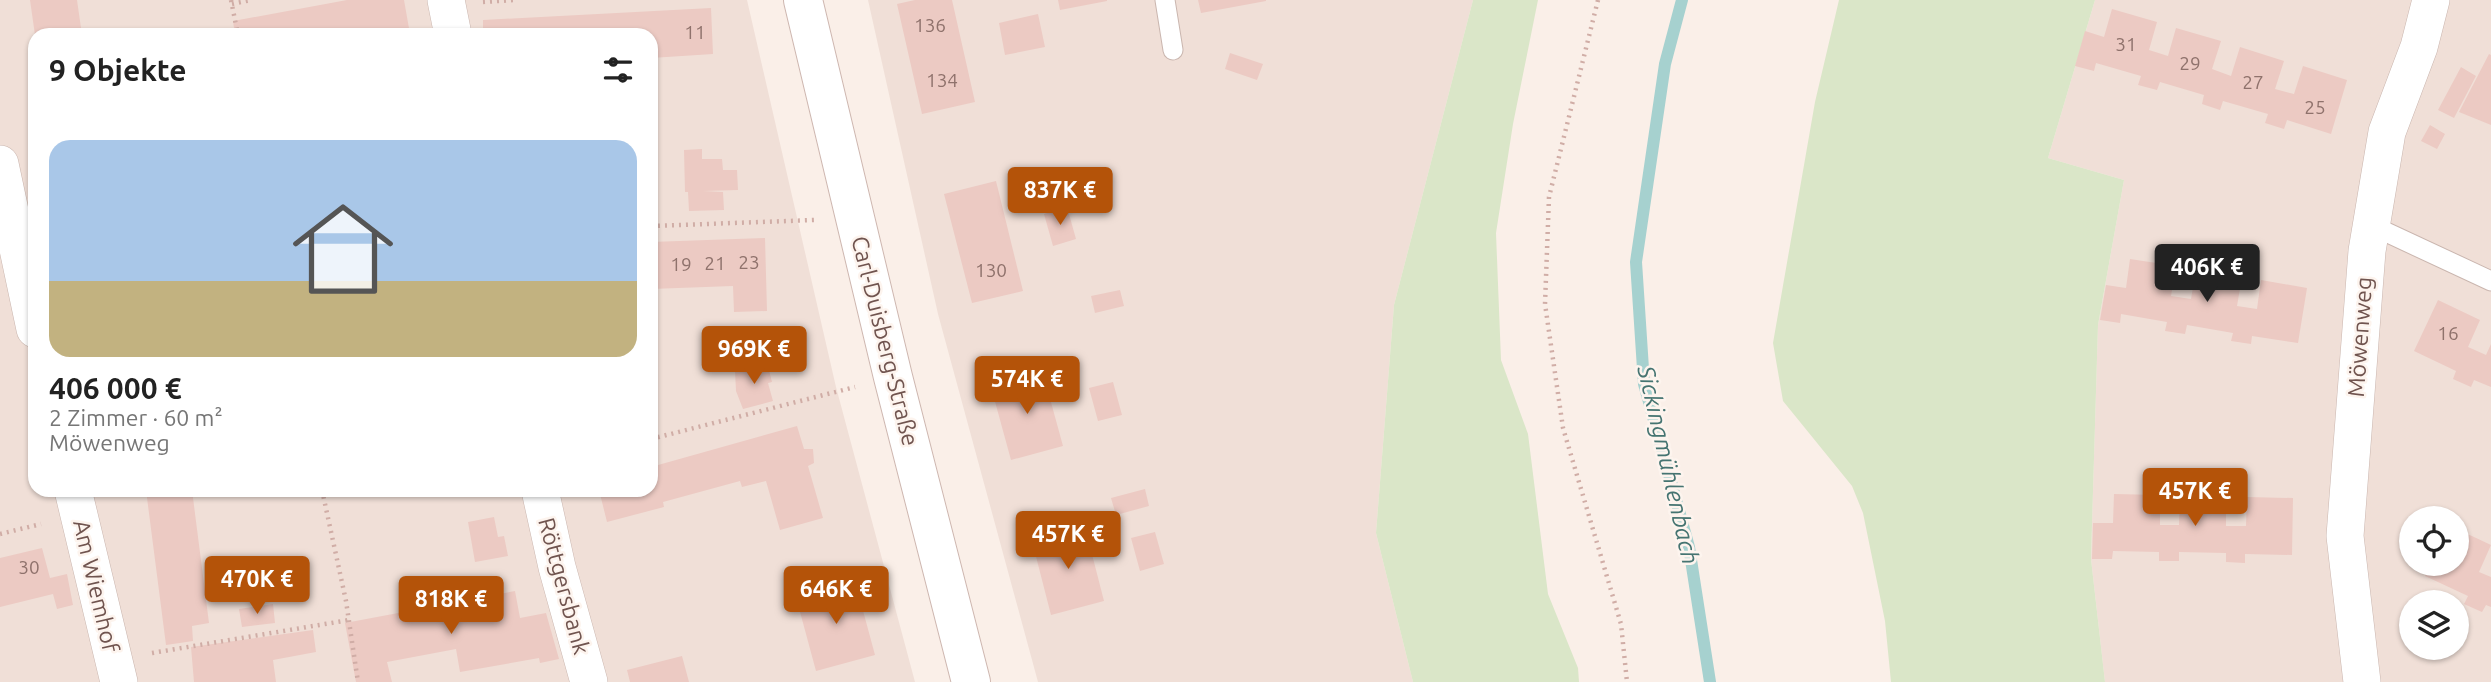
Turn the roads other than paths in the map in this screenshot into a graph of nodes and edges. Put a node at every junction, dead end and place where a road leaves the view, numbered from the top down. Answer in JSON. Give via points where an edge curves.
{"nodes":[{"id":1,"x":446,"y":0,"type":"edge"},
{"id":2,"x":803,"y":0,"type":"edge"},
{"id":3,"x":1166,"y":0,"type":"edge"},
{"id":4,"x":2431,"y":0,"type":"edge"},
{"id":5,"x":452,"y":28,"type":"edge"},
{"id":6,"x":1173,"y":50,"type":"dead end"},
{"id":7,"x":0,"y":164,"type":"edge"},
{"id":8,"x":2371,"y":225,"type":"junction"},
{"id":9,"x":2491,"y":281,"type":"edge"},
{"id":10,"x":28,"y":296,"type":"edge"},
{"id":11,"x":75,"y":497,"type":"edge"},
{"id":12,"x":542,"y":497,"type":"edge"},
{"id":13,"x":116,"y":671,"type":"edge"},
{"id":14,"x":589,"y":682,"type":"edge"},
{"id":15,"x":971,"y":682,"type":"edge"},
{"id":16,"x":2362,"y":682,"type":"edge"}],
"edges":[{"from":1,"to":5,"type":"street"},
{"from":2,"to":15,"type":"main road","name":"Carl-Duisberg-Straße"},
{"from":3,"to":6,"type":"lane"},
{"from":4,"to":8,"type":"street","name":"Möwenweg","via":[[2387,132]]},
{"from":7,"to":10,"type":"street"},
{"from":8,"to":9,"type":"lane"},
{"from":8,"to":16,"type":"street","name":"Möwenweg","via":[[2345,536]]},
{"from":11,"to":13,"type":"street","name":"Am Wiemhof"},
{"from":12,"to":14,"type":"street","name":"Röttgersbank"}]}
